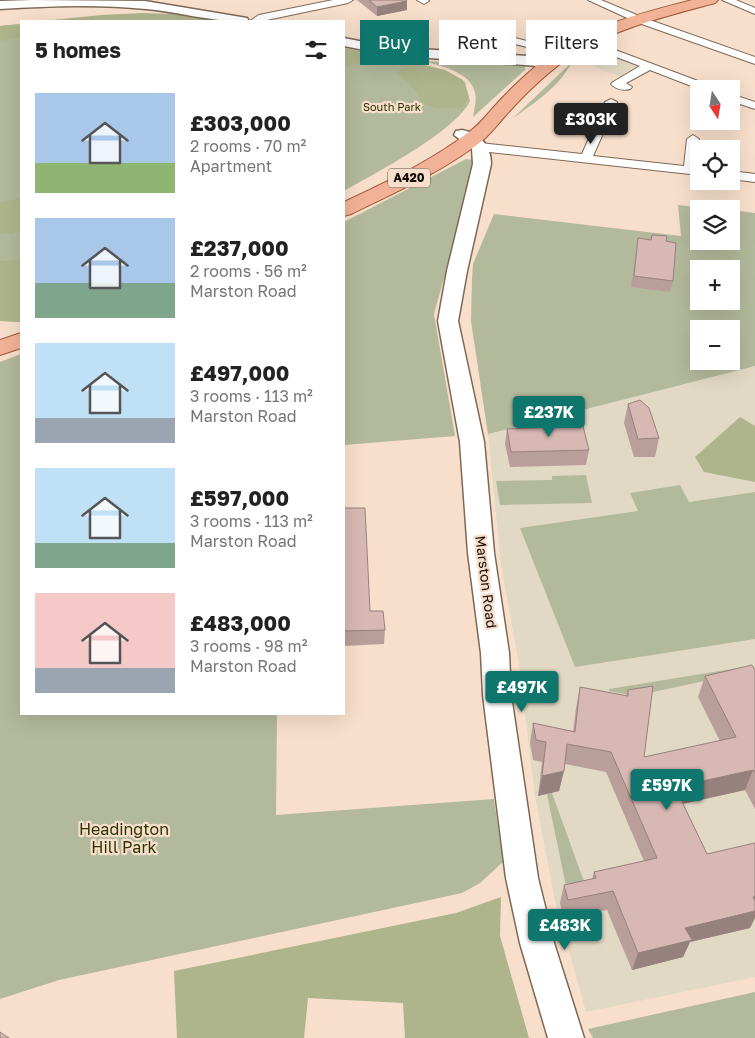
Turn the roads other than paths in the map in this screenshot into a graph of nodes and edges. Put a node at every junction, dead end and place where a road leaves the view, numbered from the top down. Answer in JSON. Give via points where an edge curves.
{"nodes":[{"id":1,"x":348,"y":0,"type":"edge"},
{"id":2,"x":593,"y":0,"type":"edge"},
{"id":3,"x":710,"y":0,"type":"edge"},
{"id":4,"x":727,"y":0,"type":"edge"},
{"id":5,"x":148,"y":2,"type":"edge"},
{"id":6,"x":0,"y":5,"type":"edge"},
{"id":7,"x":755,"y":11,"type":"edge"},
{"id":8,"x":238,"y":20,"type":"edge"},
{"id":9,"x":257,"y":20,"type":"edge"},
{"id":10,"x":640,"y":20,"type":"junction"},
{"id":11,"x":617,"y":29,"type":"edge"},
{"id":12,"x":516,"y":41,"type":"edge"},
{"id":13,"x":345,"y":42,"type":"edge"},
{"id":14,"x":524,"y":43,"type":"joint"},
{"id":15,"x":617,"y":54,"type":"edge"},
{"id":16,"x":526,"y":59,"type":"edge"},
{"id":17,"x":521,"y":60,"type":"junction"},
{"id":18,"x":755,"y":61,"type":"edge"},
{"id":19,"x":539,"y":65,"type":"edge"},
{"id":20,"x":649,"y":66,"type":"junction"},
{"id":21,"x":690,"y":81,"type":"edge"},
{"id":22,"x":626,"y":87,"type":"dead end"},
{"id":23,"x":740,"y":100,"type":"edge"},
{"id":24,"x":611,"y":102,"type":"dead end"},
{"id":25,"x":755,"y":105,"type":"edge"},
{"id":26,"x":471,"y":140,"type":"junction"},
{"id":27,"x":586,"y":158,"type":"junction"},
{"id":28,"x":690,"y":170,"type":"edge"},
{"id":29,"x":740,"y":176,"type":"edge"},
{"id":30,"x":755,"y":178,"type":"edge"},
{"id":31,"x":345,"y":210,"type":"edge"},
{"id":32,"x":20,"y":340,"type":"edge"},
{"id":33,"x":0,"y":348,"type":"edge"},
{"id":34,"x":566,"y":1038,"type":"edge"}],
"edges":[{"from":1,"to":9,"type":"street","via":[[263,16]]},
{"from":2,"to":10,"type":"street"},
{"from":3,"to":10,"type":"main road","number":"A420"},
{"from":4,"to":7,"type":"street"},
{"from":5,"to":6,"type":"street"},
{"from":5,"to":8,"type":"street"},
{"from":10,"to":11,"type":"main road","number":"A420"},
{"from":10,"to":18,"type":"street"},
{"from":12,"to":14,"type":"street"},
{"from":13,"to":17,"type":"street","via":[[389,51]]},
{"from":14,"to":17,"type":"street","via":[[519,53]]},
{"from":15,"to":20,"type":"street"},
{"from":16,"to":17,"type":"street"},
{"from":19,"to":26,"type":"main road","number":"A420","via":[[497,118]]},
{"from":20,"to":21,"type":"street"},
{"from":20,"to":22,"type":"street","via":[[617,84]]},
{"from":23,"to":25,"type":"street"},
{"from":24,"to":27,"type":"street"},
{"from":26,"to":27,"type":"street"},
{"from":26,"to":31,"type":"main road","number":"A420","via":[[404,181]]},
{"from":26,"to":34,"type":"main road","name":"Marston Road","via":[[482,164],[456,270],[448,321],[472,442],[497,696],[522,878],[537,944]]},
{"from":27,"to":28,"type":"street"},
{"from":29,"to":30,"type":"street"},
{"from":32,"to":33,"type":"main road"}]}
